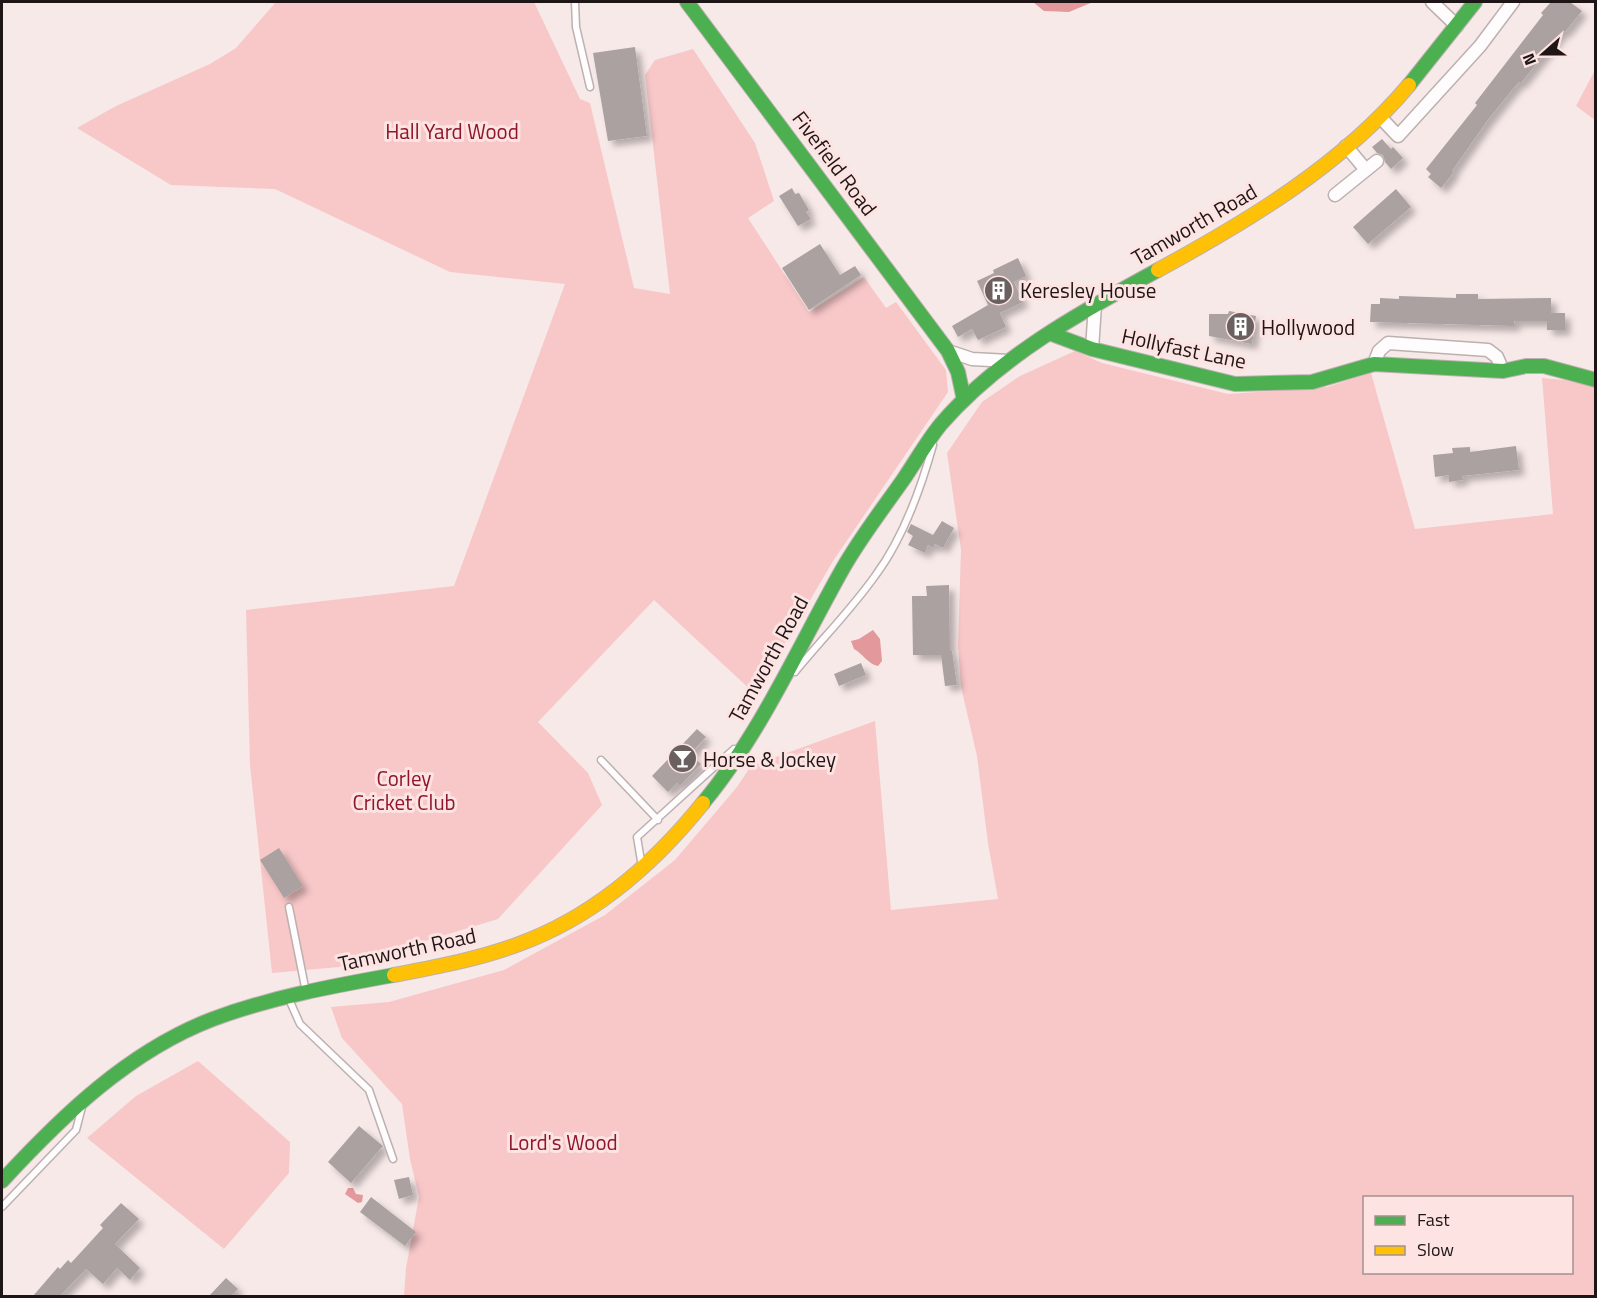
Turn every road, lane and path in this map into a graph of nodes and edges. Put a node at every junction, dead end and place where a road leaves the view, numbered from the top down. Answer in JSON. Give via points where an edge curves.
{"nodes":[{"id":1,"x":576,"y":2,"type":"edge"},
{"id":2,"x":687,"y":2,"type":"edge"},
{"id":3,"x":1432,"y":2,"type":"edge"},
{"id":4,"x":1475,"y":2,"type":"edge"},
{"id":5,"x":1513,"y":2,"type":"edge"},
{"id":6,"x":1457,"y":26,"type":"junction"},
{"id":7,"x":590,"y":87,"type":"dead end"},
{"id":8,"x":1381,"y":118,"type":"junction"},
{"id":9,"x":1346,"y":146,"type":"junction"},
{"id":10,"x":1377,"y":161,"type":"dead end"},
{"id":11,"x":1366,"y":170,"type":"junction"},
{"id":12,"x":1335,"y":195,"type":"dead end"},
{"id":13,"x":1095,"y":306,"type":"junction"},
{"id":14,"x":1049,"y":333,"type":"junction"},
{"id":15,"x":1092,"y":350,"type":"junction"},
{"id":16,"x":948,"y":351,"type":"junction"},
{"id":17,"x":1009,"y":361,"type":"junction"},
{"id":18,"x":1374,"y":364,"type":"junction"},
{"id":19,"x":1503,"y":371,"type":"junction"},
{"id":20,"x":1596,"y":380,"type":"edge"},
{"id":21,"x":964,"y":400,"type":"junction"},
{"id":22,"x":938,"y":428,"type":"junction"},
{"id":23,"x":770,"y":701,"type":"junction"},
{"id":24,"x":750,"y":734,"type":"junction"},
{"id":25,"x":601,"y":760,"type":"dead end"},
{"id":26,"x":658,"y":820,"type":"junction"},
{"id":27,"x":642,"y":870,"type":"junction"},
{"id":28,"x":290,"y":907,"type":"dead end"},
{"id":29,"x":306,"y":992,"type":"junction"},
{"id":30,"x":287,"y":996,"type":"junction"},
{"id":31,"x":85,"y":1098,"type":"junction"},
{"id":32,"x":393,"y":1160,"type":"dead end"},
{"id":33,"x":2,"y":1181,"type":"edge"},
{"id":34,"x":2,"y":1207,"type":"edge"}],
"edges":[{"from":1,"to":7,"type":"lane","via":[[576,27]]},
{"from":2,"to":16,"type":"main road","name":"Fivefield Road"},
{"from":3,"to":6,"type":"street"},
{"from":4,"to":6,"type":"main road","name":"Tamworth Road"},
{"from":5,"to":8,"type":"street","via":[[1480,46],[1398,135]]},
{"from":6,"to":8,"type":"main road","name":"Tamworth Road"},
{"from":8,"to":9,"type":"main road","name":"Tamworth Road"},
{"from":9,"to":11,"type":"street"},
{"from":9,"to":13,"type":"main road","name":"Tamworth Road","via":[[1259,212]]},
{"from":10,"to":11,"type":"street"},
{"from":11,"to":12,"type":"street"},
{"from":13,"to":14,"type":"main road","name":"Tamworth Road"},
{"from":13,"to":15,"type":"street","name":"Hollyfast Lane"},
{"from":14,"to":15,"type":"main road","name":"Hollyfast Lane"},
{"from":14,"to":17,"type":"main road","name":"Tamworth Road"},
{"from":15,"to":18,"type":"main road","name":"Hollyfast Lane","via":[[1235,384],[1312,382]]},
{"from":16,"to":17,"type":"street","via":[[972,359]]},
{"from":16,"to":21,"type":"main road","name":"Fivefield Road"},
{"from":17,"to":21,"type":"main road","name":"Tamworth Road"},
{"from":18,"to":19,"type":"main road","name":"Hollyfast Lane"},
{"from":18,"to":19,"type":"street","via":[[1378,351],[1388,343],[1488,350],[1497,357]]},
{"from":19,"to":20,"type":"main road","name":"Hollyfast Lane","via":[[1544,366]]},
{"from":21,"to":22,"type":"main road","name":"Tamworth Road"},
{"from":22,"to":23,"type":"main road","name":"Tamworth Road","via":[[845,564]]},
{"from":22,"to":23,"type":"lane","via":[[921,488],[876,576]]},
{"from":23,"to":24,"type":"main road","name":"Tamworth Road"},
{"from":24,"to":26,"type":"lane"},
{"from":24,"to":27,"type":"main road","name":"Tamworth Road","via":[[705,804],[673,842]]},
{"from":25,"to":26,"type":"lane"},
{"from":26,"to":27,"type":"lane","via":[[637,837]]},
{"from":27,"to":29,"type":"main road","name":"Tamworth Road","via":[[573,918],[510,948]]},
{"from":28,"to":29,"type":"lane"},
{"from":29,"to":30,"type":"main road","name":"Tamworth Road"},
{"from":30,"to":31,"type":"main road","name":"Tamworth Road","via":[[240,1009],[180,1034],[128,1065]]},
{"from":30,"to":32,"type":"lane","via":[[300,1024],[369,1090]]},
{"from":31,"to":33,"type":"main road","name":"Tamworth Road"},
{"from":31,"to":34,"type":"lane","via":[[76,1130]]}]}
